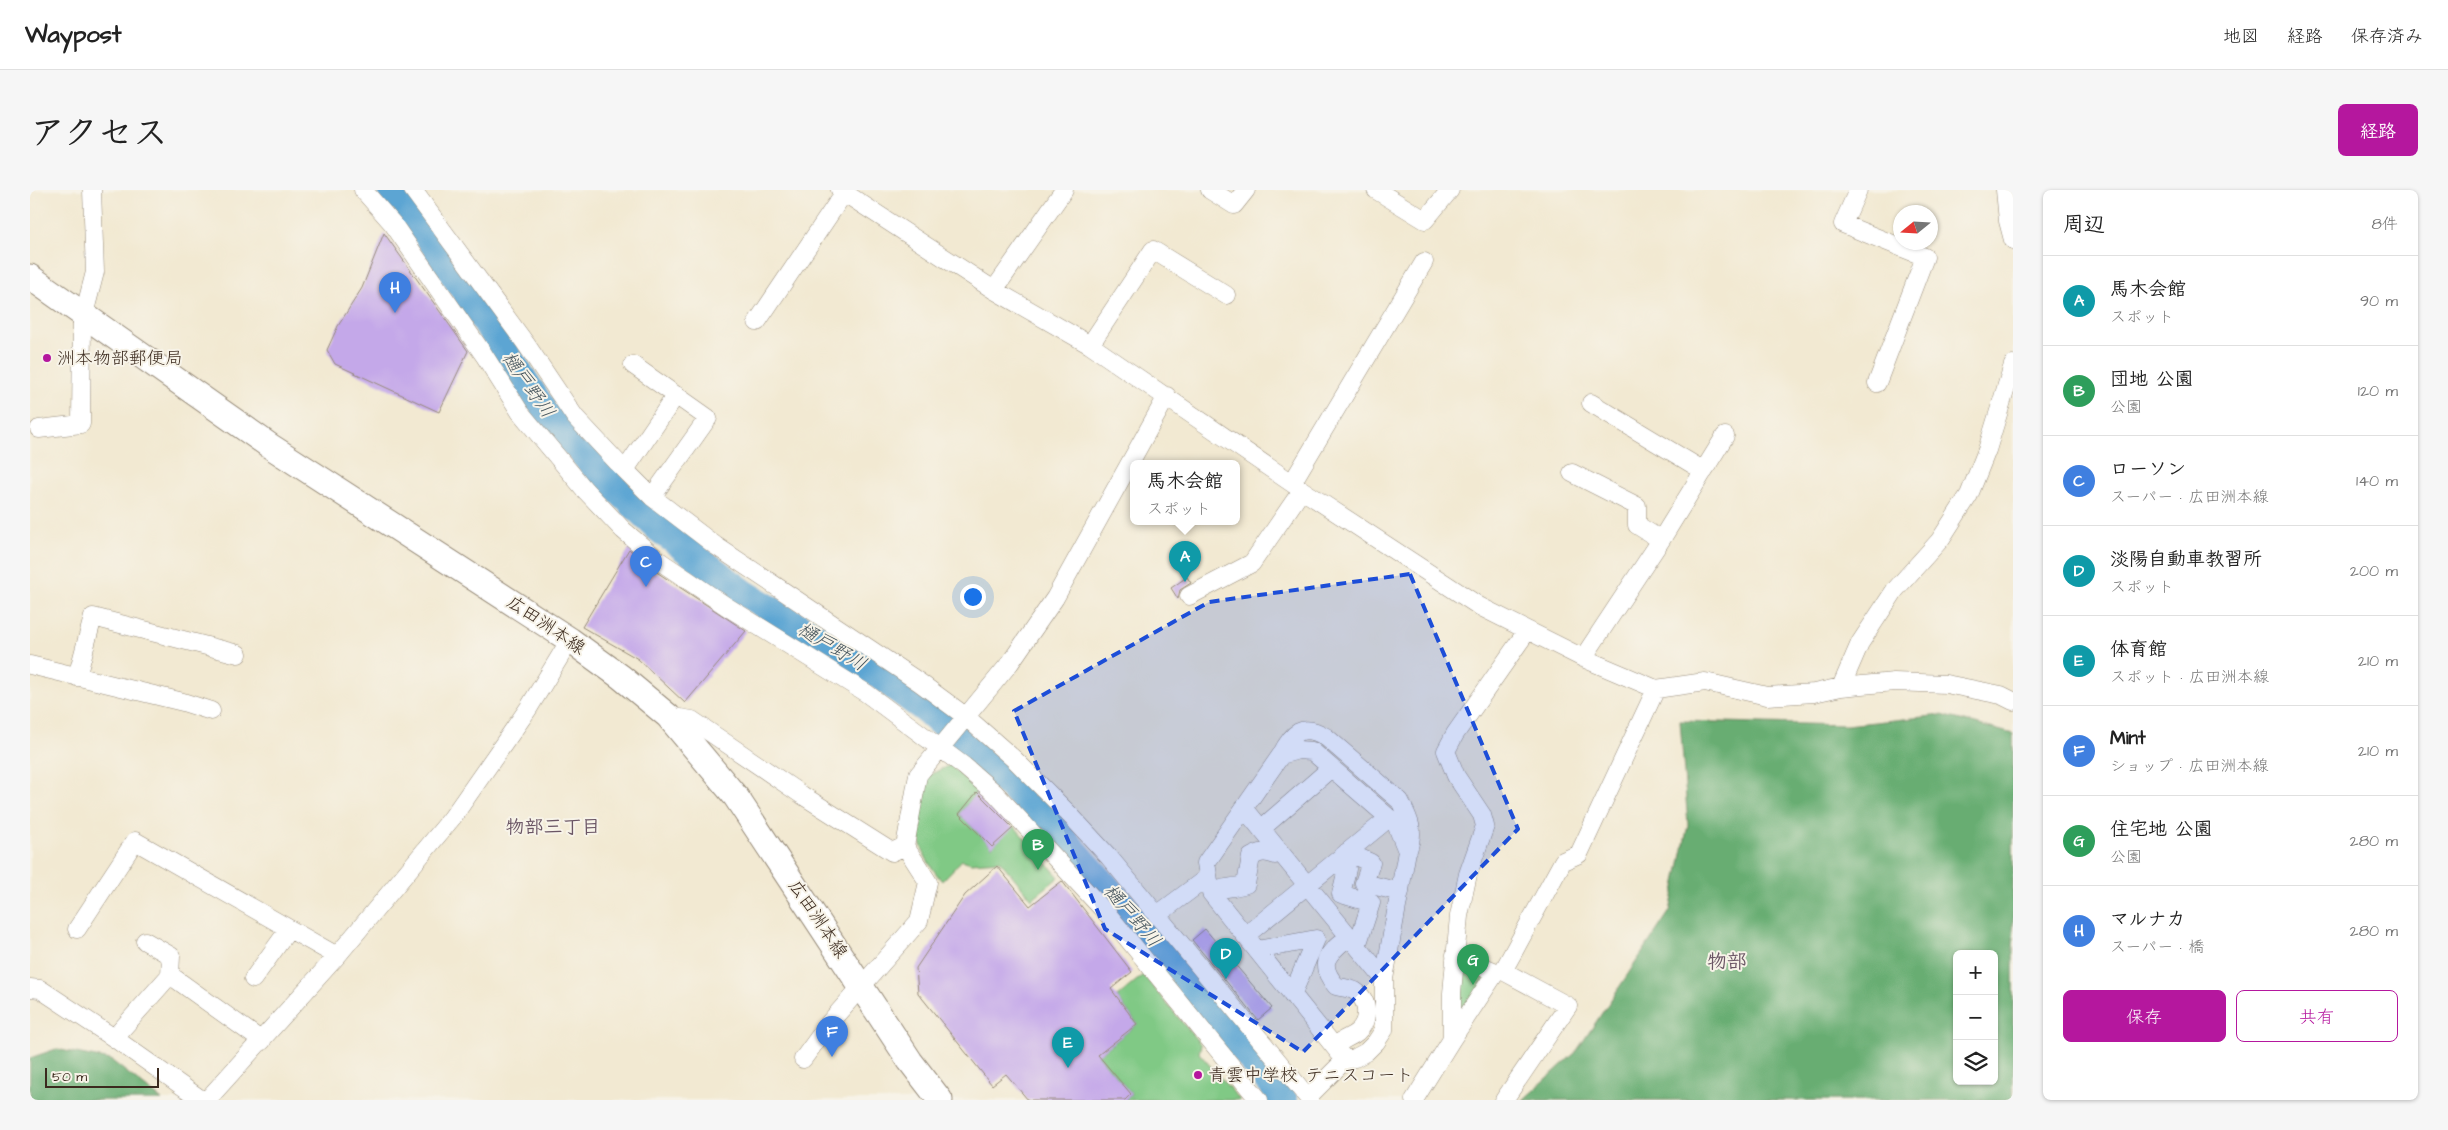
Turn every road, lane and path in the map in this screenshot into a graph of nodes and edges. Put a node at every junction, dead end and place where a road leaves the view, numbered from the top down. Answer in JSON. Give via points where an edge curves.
{"nodes":[{"id":1,"x":92,"y":190,"type":"edge"},
{"id":2,"x":413,"y":190,"type":"edge"},
{"id":3,"x":1064,"y":190,"type":"edge"},
{"id":4,"x":1210,"y":190,"type":"edge"},
{"id":5,"x":1246,"y":190,"type":"edge"},
{"id":6,"x":1376,"y":190,"type":"edge"},
{"id":7,"x":1450,"y":190,"type":"edge"},
{"id":8,"x":1858,"y":190,"type":"edge"},
{"id":9,"x":2005,"y":190,"type":"edge"},
{"id":10,"x":842,"y":191,"type":"edge"},
{"id":11,"x":370,"y":192,"type":"edge"},
{"id":12,"x":2013,"y":240,"type":"edge"},
{"id":13,"x":1424,"y":262,"type":"dead end"},
{"id":14,"x":30,"y":277,"type":"edge"},
{"id":15,"x":994,"y":290,"type":"junction"},
{"id":16,"x":1226,"y":295,"type":"dead end"},
{"id":17,"x":84,"y":314,"type":"junction"},
{"id":18,"x":757,"y":322,"type":"dead end"},
{"id":19,"x":1090,"y":345,"type":"junction"},
{"id":20,"x":633,"y":365,"type":"dead end"},
{"id":21,"x":2013,"y":365,"type":"edge"},
{"id":22,"x":1877,"y":383,"type":"dead end"},
{"id":23,"x":676,"y":396,"type":"junction"},
{"id":24,"x":1167,"y":396,"type":"junction"},
{"id":25,"x":1591,"y":403,"type":"dead end"},
{"id":26,"x":39,"y":429,"type":"dead end"},
{"id":27,"x":1725,"y":436,"type":"dead end"},
{"id":28,"x":1132,"y":460,"type":"edge"},
{"id":29,"x":1130,"y":463,"type":"edge"},
{"id":30,"x":625,"y":470,"type":"junction"},
{"id":31,"x":1704,"y":471,"type":"junction"},
{"id":32,"x":1572,"y":473,"type":"dead end"},
{"id":33,"x":1297,"y":486,"type":"junction"},
{"id":34,"x":652,"y":497,"type":"junction"},
{"id":35,"x":1661,"y":540,"type":"junction"},
{"id":36,"x":1188,"y":596,"type":"dead end"},
{"id":37,"x":1527,"y":631,"type":"junction"},
{"id":38,"x":570,"y":640,"type":"junction"},
{"id":39,"x":238,"y":654,"type":"dead end"},
{"id":40,"x":1583,"y":658,"type":"junction"},
{"id":41,"x":30,"y":665,"type":"edge"},
{"id":42,"x":78,"y":677,"type":"junction"},
{"id":43,"x":1841,"y":687,"type":"junction"},
{"id":44,"x":1656,"y":689,"type":"junction"},
{"id":45,"x":2013,"y":701,"type":"edge"},
{"id":46,"x":211,"y":711,"type":"dead end"},
{"id":47,"x":668,"y":716,"type":"junction"},
{"id":48,"x":965,"y":716,"type":"junction"},
{"id":49,"x":940,"y":750,"type":"junction"},
{"id":50,"x":1281,"y":755,"type":"junction"},
{"id":51,"x":1331,"y":768,"type":"junction"},
{"id":52,"x":1244,"y":808,"type":"junction"},
{"id":53,"x":1389,"y":818,"type":"junction"},
{"id":54,"x":1260,"y":828,"type":"junction"},
{"id":55,"x":906,"y":846,"type":"junction"},
{"id":56,"x":1280,"y":852,"type":"junction"},
{"id":57,"x":1347,"y":852,"type":"junction"},
{"id":58,"x":1406,"y":855,"type":"junction"},
{"id":59,"x":1333,"y":864,"type":"junction"},
{"id":60,"x":1209,"y":885,"type":"junction"},
{"id":61,"x":1307,"y":885,"type":"junction"},
{"id":62,"x":1400,"y":892,"type":"junction"},
{"id":63,"x":1157,"y":915,"type":"junction"},
{"id":64,"x":77,"y":929,"type":"dead end"},
{"id":65,"x":289,"y":929,"type":"junction"},
{"id":66,"x":1245,"y":936,"type":"junction"},
{"id":67,"x":145,"y":941,"type":"dead end"},
{"id":68,"x":1353,"y":941,"type":"junction"},
{"id":69,"x":1256,"y":950,"type":"junction"},
{"id":70,"x":1455,"y":955,"type":"junction"},
{"id":71,"x":337,"y":956,"type":"junction"},
{"id":72,"x":1500,"y":971,"type":"junction"},
{"id":73,"x":170,"y":975,"type":"junction"},
{"id":74,"x":252,"y":979,"type":"dead end"},
{"id":75,"x":1384,"y":980,"type":"junction"},
{"id":76,"x":862,"y":985,"type":"junction"},
{"id":77,"x":30,"y":988,"type":"edge"},
{"id":78,"x":1292,"y":995,"type":"junction"},
{"id":79,"x":114,"y":1038,"type":"junction"},
{"id":80,"x":1452,"y":1039,"type":"junction"},
{"id":81,"x":262,"y":1041,"type":"junction"},
{"id":82,"x":1340,"y":1053,"type":"junction"},
{"id":83,"x":803,"y":1059,"type":"dead end"},
{"id":84,"x":1309,"y":1099,"type":"edge"},
{"id":85,"x":202,"y":1100,"type":"edge"},
{"id":86,"x":207,"y":1100,"type":"edge"},
{"id":87,"x":940,"y":1100,"type":"edge"},
{"id":88,"x":1259,"y":1100,"type":"edge"},
{"id":89,"x":1414,"y":1100,"type":"edge"},
{"id":90,"x":1504,"y":1100,"type":"edge"}],
"edges":[{"from":1,"to":17,"type":"street","via":[[95,272]]},
{"from":2,"to":30,"type":"street","via":[[526,344],[575,417]]},
{"from":3,"to":15,"type":"street"},
{"from":4,"to":5,"type":"street","via":[[1234,205]]},
{"from":6,"to":7,"type":"street","via":[[1425,220]]},
{"from":8,"to":22,"type":"street","via":[[1844,224],[1925,257]]},
{"from":9,"to":12,"type":"street"},
{"from":10,"to":15,"type":"street"},
{"from":10,"to":18,"type":"street"},
{"from":11,"to":49,"type":"street","via":[[520,412],[584,490],[623,530],[658,560],[866,694]]},
{"from":13,"to":33,"type":"street"},
{"from":14,"to":17,"type":"main road","name":"広田洲本線"},
{"from":15,"to":19,"type":"street"},
{"from":16,"to":19,"type":"street","via":[[1153,250]]},
{"from":17,"to":26,"type":"street","via":[[81,424]]},
{"from":17,"to":38,"type":"main road","name":"広田洲本線","via":[[270,446]]},
{"from":19,"to":24,"type":"street"},
{"from":20,"to":23,"type":"street"},
{"from":21,"to":43,"type":"street","via":[[1987,450],[1969,495],[1940,540],[1895,590],[1860,643]]},
{"from":23,"to":30,"type":"street"},
{"from":23,"to":34,"type":"street","via":[[708,418]]},
{"from":24,"to":28,"type":"street"},
{"from":24,"to":33,"type":"street"},
{"from":25,"to":31,"type":"street"},
{"from":27,"to":31,"type":"street"},
{"from":29,"to":48,"type":"street","via":[[1055,598],[1010,663]]},
{"from":30,"to":34,"type":"street"},
{"from":31,"to":35,"type":"street"},
{"from":32,"to":35,"type":"street","via":[[1637,506],[1637,525]]},
{"from":33,"to":36,"type":"street","via":[[1252,563]]},
{"from":33,"to":37,"type":"street","via":[[1479,606]]},
{"from":34,"to":48,"type":"street","via":[[716,546]]},
{"from":35,"to":40,"type":"street"},
{"from":37,"to":40,"type":"street"},
{"from":37,"to":70,"type":"street","via":[[1446,751],[1456,776],[1482,815],[1484,826],[1463,892]]},
{"from":38,"to":47,"type":"main road","name":"広田洲本線","via":[[621,676]]},
{"from":38,"to":71,"type":"street","via":[[528,709],[452,818]]},
{"from":39,"to":42,"type":"street","via":[[93,617]]},
{"from":40,"to":44,"type":"street"},
{"from":41,"to":42,"type":"street"},
{"from":42,"to":46,"type":"street"},
{"from":43,"to":44,"type":"street","via":[[1814,693],[1767,696],[1705,682]]},
{"from":43,"to":45,"type":"street","via":[[1894,682],[1946,684],[2001,695]]},
{"from":44,"to":72,"type":"street","via":[[1579,854],[1563,861]]},
{"from":47,"to":55,"type":"street","via":[[692,720],[892,852]]},
{"from":47,"to":76,"type":"main road","name":"広田洲本線","via":[[736,797]]},
{"from":48,"to":49,"type":"street"},
{"from":48,"to":63,"type":"street","via":[[1072,816]]},
{"from":49,"to":55,"type":"street","via":[[918,776]]},
{"from":49,"to":88,"type":"street","via":[[995,793],[1066,868]]},
{"from":50,"to":51,"type":"street","via":[[1298,750],[1312,751]]},
{"from":50,"to":52,"type":"street"},
{"from":50,"to":58,"type":"street","via":[[1289,738],[1302,730],[1314,729],[1326,737],[1400,801],[1413,835]]},
{"from":51,"to":53,"type":"street"},
{"from":51,"to":54,"type":"street"},
{"from":52,"to":54,"type":"street"},
{"from":52,"to":60,"type":"street","via":[[1206,863]]},
{"from":53,"to":57,"type":"street"},
{"from":53,"to":58,"type":"street","via":[[1396,824]]},
{"from":54,"to":56,"type":"street"},
{"from":55,"to":76,"type":"street","via":[[928,882],[919,921]]},
{"from":56,"to":60,"type":"street","via":[[1275,855],[1259,853],[1251,857],[1246,884],[1238,887]]},
{"from":56,"to":61,"type":"street"},
{"from":57,"to":59,"type":"street"},
{"from":57,"to":62,"type":"street","via":[[1371,863],[1364,882]]},
{"from":58,"to":62,"type":"street"},
{"from":59,"to":61,"type":"street"},
{"from":59,"to":68,"type":"street","via":[[1347,869],[1341,894],[1371,903]]},
{"from":60,"to":63,"type":"street"},
{"from":60,"to":66,"type":"street"},
{"from":61,"to":66,"type":"street"},
{"from":61,"to":68,"type":"street"},
{"from":62,"to":75,"type":"street"},
{"from":63,"to":84,"type":"street"},
{"from":64,"to":65,"type":"street","via":[[136,841]]},
{"from":65,"to":71,"type":"street"},
{"from":65,"to":74,"type":"street"},
{"from":66,"to":69,"type":"street"},
{"from":67,"to":73,"type":"street","via":[[171,956]]},
{"from":68,"to":75,"type":"street"},
{"from":68,"to":82,"type":"street","via":[[1330,951],[1325,961],[1326,971],[1336,986],[1355,991],[1361,998],[1367,1017],[1356,1034],[1344,1038]]},
{"from":69,"to":78,"type":"street"},
{"from":69,"to":78,"type":"street","via":[[1316,939]]},
{"from":70,"to":72,"type":"street"},
{"from":70,"to":80,"type":"street"},
{"from":71,"to":81,"type":"street"},
{"from":72,"to":80,"type":"street"},
{"from":72,"to":90,"type":"street","via":[[1568,1006]]},
{"from":73,"to":79,"type":"street"},
{"from":73,"to":81,"type":"street"},
{"from":75,"to":82,"type":"street","via":[[1384,1030],[1366,1052],[1355,1058]]},
{"from":76,"to":83,"type":"street"},
{"from":76,"to":87,"type":"main road","name":"広田洲本線","via":[[910,1061]]},
{"from":77,"to":79,"type":"street","via":[[40,989]]},
{"from":78,"to":82,"type":"street"},
{"from":79,"to":85,"type":"street"},
{"from":80,"to":89,"type":"street"},
{"from":81,"to":86,"type":"street"},
{"from":82,"to":84,"type":"street"}]}
